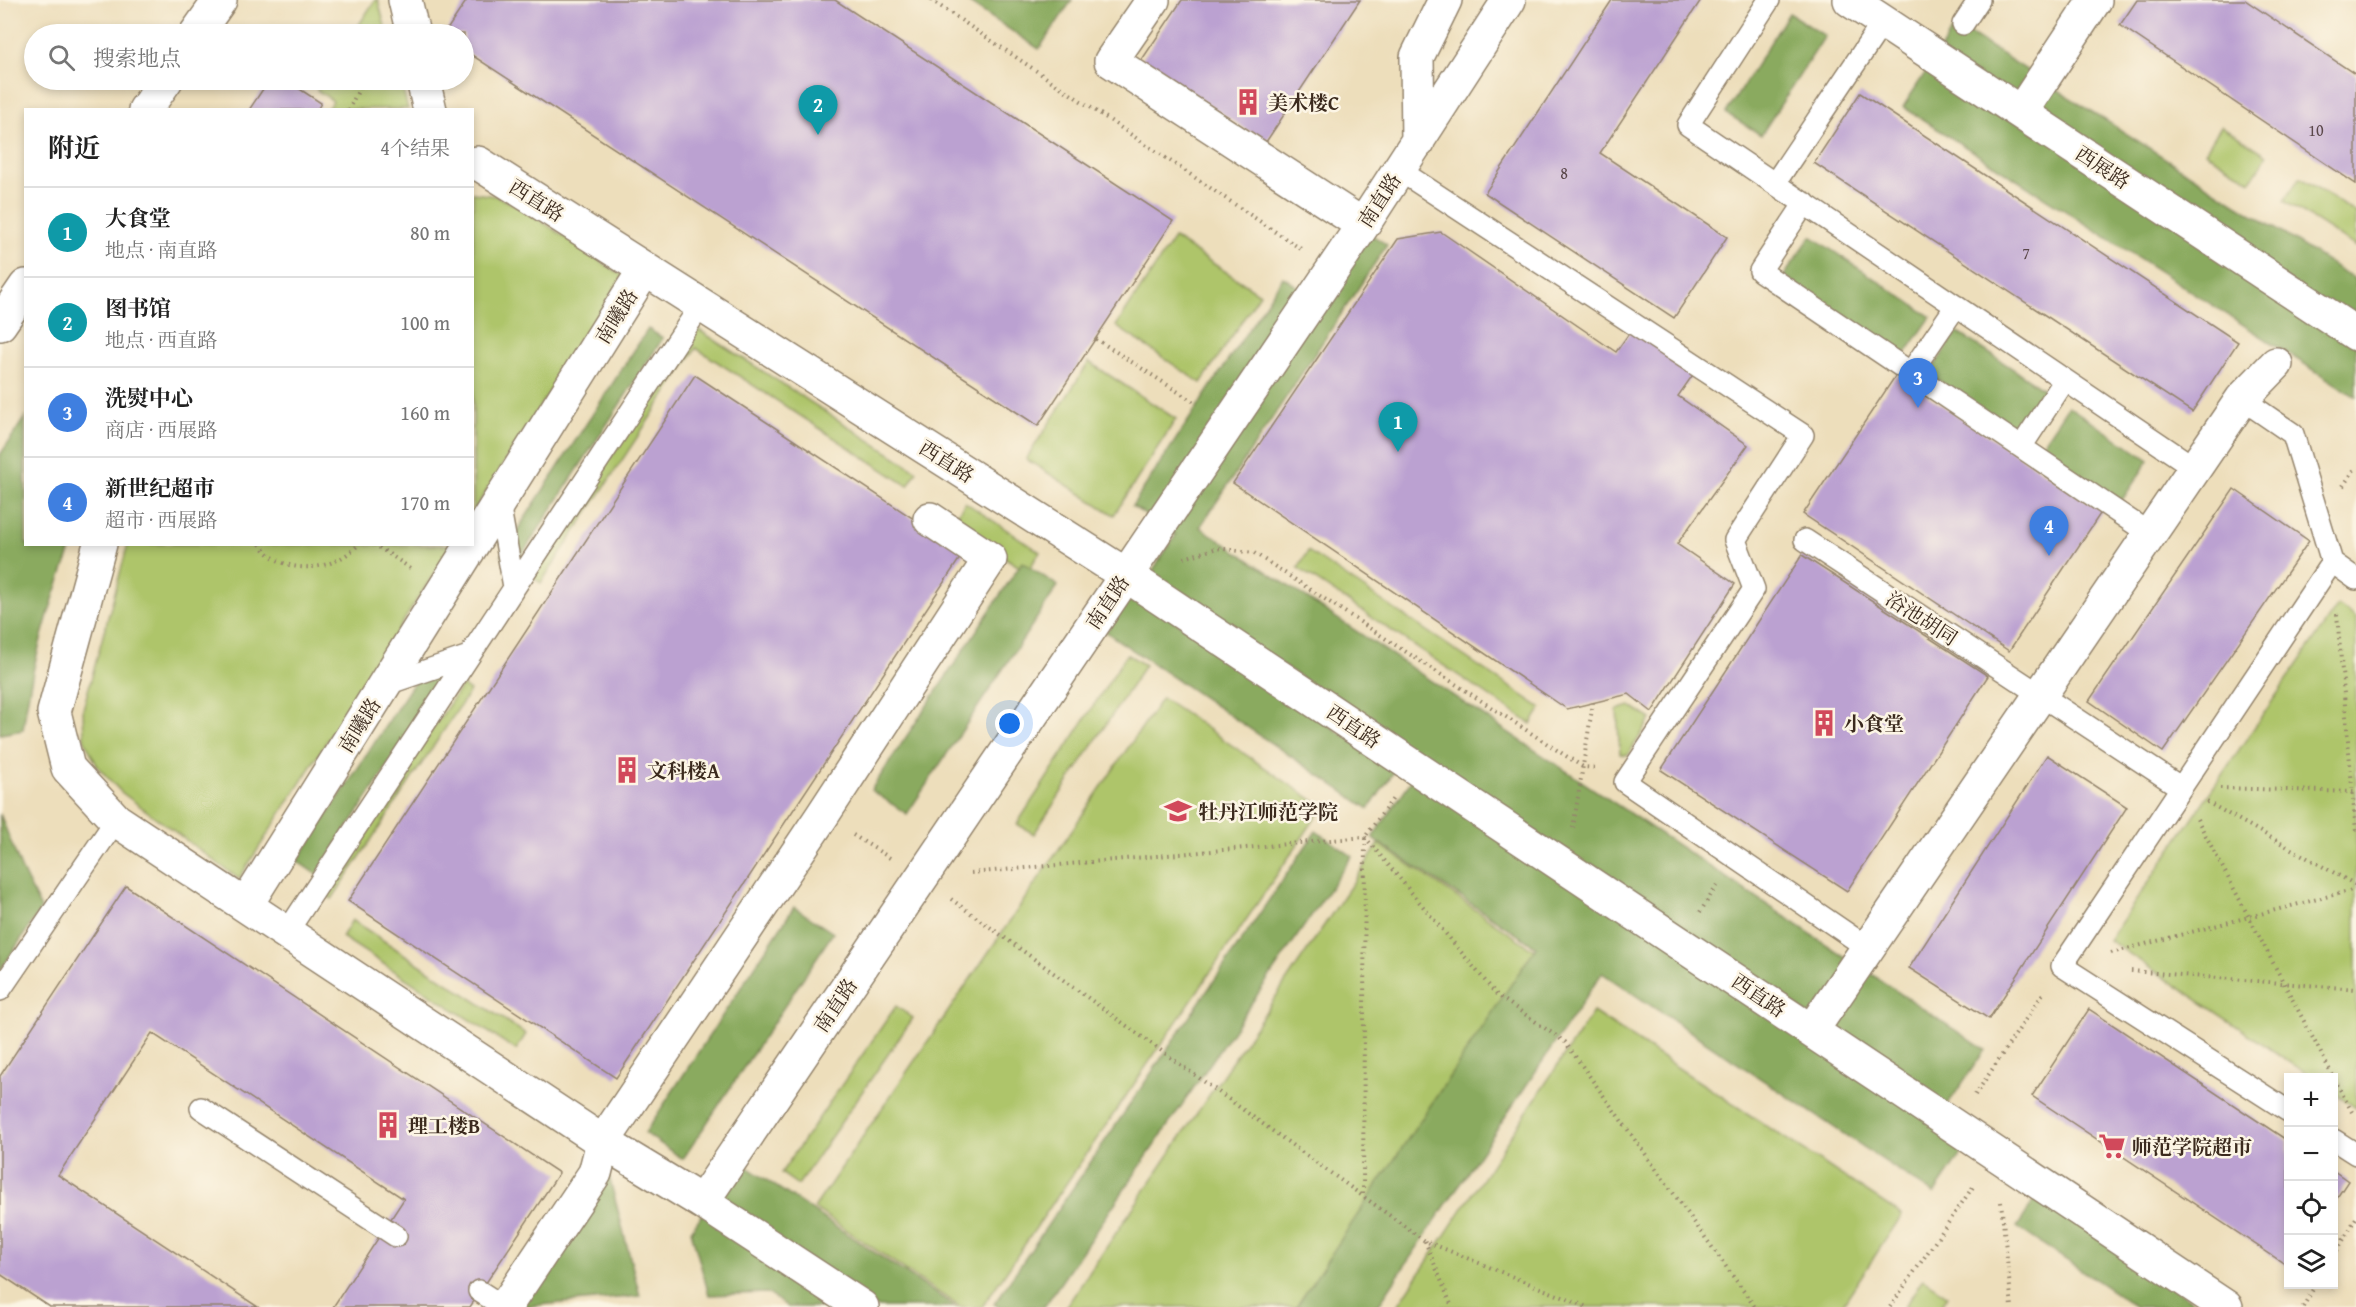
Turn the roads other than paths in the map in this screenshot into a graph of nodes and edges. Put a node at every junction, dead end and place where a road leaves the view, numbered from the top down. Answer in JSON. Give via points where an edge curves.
{"nodes":[{"id":1,"x":220,"y":0,"type":"edge"},
{"id":2,"x":405,"y":0,"type":"edge"},
{"id":3,"x":1153,"y":0,"type":"edge"},
{"id":4,"x":1445,"y":0,"type":"edge"},
{"id":5,"x":1509,"y":0,"type":"edge"},
{"id":6,"x":1769,"y":0,"type":"edge"},
{"id":7,"x":1850,"y":0,"type":"edge"},
{"id":8,"x":1979,"y":0,"type":"edge"},
{"id":9,"x":2095,"y":0,"type":"edge"},
{"id":10,"x":1883,"y":22,"type":"junction"},
{"id":11,"x":203,"y":24,"type":"edge"},
{"id":12,"x":411,"y":24,"type":"edge"},
{"id":13,"x":1963,"y":24,"type":"dead end"},
{"id":14,"x":159,"y":90,"type":"edge"},
{"id":15,"x":425,"y":90,"type":"edge"},
{"id":16,"x":146,"y":108,"type":"edge"},
{"id":17,"x":430,"y":108,"type":"edge"},
{"id":18,"x":2021,"y":112,"type":"junction"},
{"id":19,"x":1418,"y":142,"type":"junction"},
{"id":20,"x":474,"y":164,"type":"edge"},
{"id":21,"x":1399,"y":170,"type":"junction"},
{"id":22,"x":1775,"y":183,"type":"junction"},
{"id":23,"x":1805,"y":203,"type":"junction"},
{"id":24,"x":1363,"y":225,"type":"junction"},
{"id":25,"x":645,"y":269,"type":"junction"},
{"id":26,"x":701,"y":305,"type":"junction"},
{"id":27,"x":1956,"y":306,"type":"junction"},
{"id":28,"x":2356,"y":334,"type":"edge"},
{"id":29,"x":2276,"y":363,"type":"dead end"},
{"id":30,"x":1911,"y":372,"type":"junction"},
{"id":31,"x":2065,"y":380,"type":"junction"},
{"id":32,"x":2242,"y":399,"type":"junction"},
{"id":33,"x":2021,"y":447,"type":"junction"},
{"id":34,"x":2195,"y":468,"type":"junction"},
{"id":35,"x":499,"y":503,"type":"junction"},
{"id":36,"x":930,"y":519,"type":"dead end"},
{"id":37,"x":2150,"y":534,"type":"junction"},
{"id":38,"x":1805,"y":540,"type":"dead end"},
{"id":39,"x":474,"y":543,"type":"edge"},
{"id":40,"x":99,"y":546,"type":"edge"},
{"id":41,"x":472,"y":546,"type":"edge"},
{"id":42,"x":2332,"y":562,"type":"junction"},
{"id":43,"x":1126,"y":575,"type":"junction"},
{"id":44,"x":2356,"y":579,"type":"edge"},
{"id":45,"x":514,"y":587,"type":"junction"},
{"id":46,"x":469,"y":656,"type":"junction"},
{"id":47,"x":384,"y":685,"type":"junction"},
{"id":48,"x":2040,"y":696,"type":"junction"},
{"id":49,"x":2180,"y":787,"type":"junction"},
{"id":50,"x":116,"y":820,"type":"junction"},
{"id":51,"x":246,"y":905,"type":"junction"},
{"id":52,"x":287,"y":932,"type":"junction"},
{"id":53,"x":1868,"y":948,"type":"junction"},
{"id":54,"x":0,"y":990,"type":"edge"},
{"id":55,"x":1812,"y":1030,"type":"junction"},
{"id":56,"x":201,"y":1108,"type":"dead end"},
{"id":57,"x":2284,"y":1108,"type":"edge"},
{"id":58,"x":603,"y":1142,"type":"junction"},
{"id":59,"x":2338,"y":1143,"type":"edge"},
{"id":60,"x":2356,"y":1154,"type":"edge"},
{"id":61,"x":702,"y":1202,"type":"junction"},
{"id":62,"x":396,"y":1236,"type":"dead end"},
{"id":63,"x":496,"y":1302,"type":"edge"},
{"id":64,"x":862,"y":1307,"type":"edge"},
{"id":65,"x":2226,"y":1307,"type":"edge"}],
"edges":[{"from":1,"to":11,"type":"street"},
{"from":2,"to":12,"type":"street"},
{"from":3,"to":24,"type":"street","via":[[1111,61]]},
{"from":4,"to":19,"type":"street","via":[[1417,57]]},
{"from":5,"to":19,"type":"street","name":"南直路"},
{"from":6,"to":22,"type":"lane","via":[[1688,124]]},
{"from":7,"to":10,"type":"street","name":"西展路"},
{"from":8,"to":13,"type":"lane"},
{"from":9,"to":18,"type":"street"},
{"from":10,"to":18,"type":"street","name":"西展路"},
{"from":10,"to":22,"type":"lane"},
{"from":14,"to":16,"type":"street"},
{"from":15,"to":17,"type":"street"},
{"from":18,"to":28,"type":"street","name":"西展路"},
{"from":19,"to":21,"type":"street","name":"南直路"},
{"from":20,"to":25,"type":"street","name":"西直路"},
{"from":21,"to":24,"type":"street","name":"南直路"},
{"from":21,"to":53,"type":"lane","via":[[1803,435],[1735,540],[1754,589],[1625,782]]},
{"from":22,"to":23,"type":"lane"},
{"from":23,"to":27,"type":"lane"},
{"from":23,"to":30,"type":"lane","via":[[1760,271]]},
{"from":24,"to":43,"type":"street","name":"南直路"},
{"from":25,"to":26,"type":"street","name":"西直路"},
{"from":25,"to":35,"type":"street","name":"南曦路"},
{"from":26,"to":43,"type":"street","name":"西直路"},
{"from":26,"to":45,"type":"lane"},
{"from":27,"to":30,"type":"lane"},
{"from":27,"to":31,"type":"lane"},
{"from":29,"to":32,"type":"street"},
{"from":30,"to":33,"type":"lane"},
{"from":31,"to":33,"type":"lane"},
{"from":31,"to":34,"type":"lane"},
{"from":32,"to":34,"type":"street"},
{"from":32,"to":42,"type":"lane","via":[[2294,434]]},
{"from":33,"to":37,"type":"lane"},
{"from":34,"to":37,"type":"street"},
{"from":35,"to":39,"type":"street","name":"南曦路"},
{"from":35,"to":45,"type":"lane"},
{"from":36,"to":58,"type":"street","via":[[990,559]]},
{"from":37,"to":48,"type":"street"},
{"from":38,"to":48,"type":"lane","name":"浴池胡同"},
{"from":40,"to":50,"type":"street","via":[[54,712],[68,768]]},
{"from":41,"to":47,"type":"street","name":"南曦路"},
{"from":42,"to":44,"type":"lane"},
{"from":42,"to":49,"type":"lane"},
{"from":43,"to":55,"type":"street","name":"西直路"},
{"from":43,"to":61,"type":"street","name":"南直路"},
{"from":45,"to":46,"type":"lane"},
{"from":46,"to":47,"type":"lane"},
{"from":46,"to":52,"type":"lane"},
{"from":47,"to":51,"type":"street","name":"南曦路"},
{"from":48,"to":49,"type":"lane","name":"浴池胡同"},
{"from":48,"to":53,"type":"street"},
{"from":49,"to":57,"type":"lane","via":[[2062,966]]},
{"from":50,"to":51,"type":"street"},
{"from":50,"to":54,"type":"lane"},
{"from":51,"to":52,"type":"street"},
{"from":52,"to":58,"type":"street"},
{"from":53,"to":55,"type":"street"},
{"from":55,"to":65,"type":"street","name":"西直路"},
{"from":56,"to":62,"type":"lane"},
{"from":58,"to":61,"type":"street"},
{"from":58,"to":63,"type":"street","via":[[595,1173]]},
{"from":59,"to":60,"type":"lane"},
{"from":61,"to":64,"type":"street"}]}
